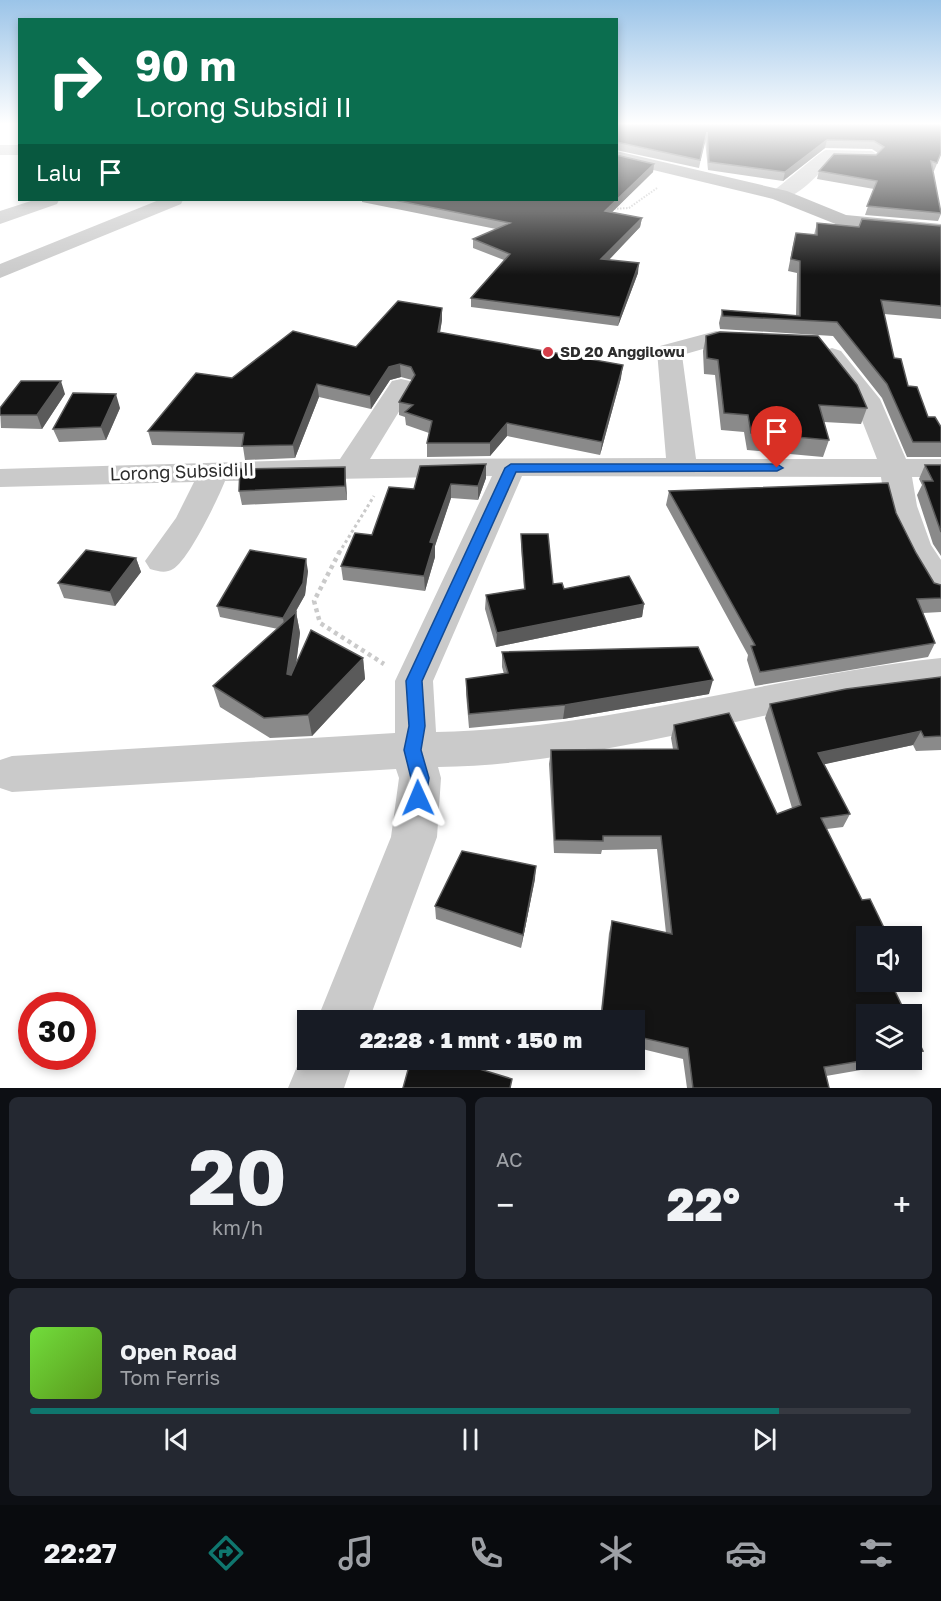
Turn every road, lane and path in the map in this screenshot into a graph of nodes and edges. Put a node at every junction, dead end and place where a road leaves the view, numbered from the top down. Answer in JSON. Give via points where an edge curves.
{"nodes":[{"id":1,"x":677,"y":174,"type":"edge"},
{"id":2,"x":688,"y":174,"type":"edge"},
{"id":3,"x":808,"y":174,"type":"edge"},
{"id":4,"x":780,"y":195,"type":"junction"},
{"id":5,"x":48,"y":201,"type":"edge"},
{"id":6,"x":124,"y":201,"type":"edge"},
{"id":7,"x":171,"y":201,"type":"edge"},
{"id":8,"x":606,"y":208,"type":"edge"},
{"id":9,"x":149,"y":209,"type":"junction"},
{"id":10,"x":0,"y":218,"type":"edge"},
{"id":11,"x":941,"y":230,"type":"edge"},
{"id":12,"x":0,"y":272,"type":"edge"},
{"id":13,"x":770,"y":339,"type":"edge"},
{"id":14,"x":812,"y":341,"type":"edge"},
{"id":15,"x":401,"y":387,"type":"dead end"},
{"id":16,"x":392,"y":467,"type":"junction"},
{"id":17,"x":511,"y":468,"type":"junction"},
{"id":18,"x":682,"y":468,"type":"junction"},
{"id":19,"x":895,"y":468,"type":"junction"},
{"id":20,"x":941,"y":468,"type":"edge"},
{"id":21,"x":350,"y":469,"type":"junction"},
{"id":22,"x":214,"y":470,"type":"junction"},
{"id":23,"x":0,"y":478,"type":"edge"},
{"id":24,"x":162,"y":561,"type":"dead end"},
{"id":25,"x":941,"y":587,"type":"edge"},
{"id":26,"x":941,"y":673,"type":"edge"},
{"id":27,"x":414,"y":681,"type":"junction"},
{"id":28,"x":412,"y":750,"type":"junction"},
{"id":29,"x":12,"y":774,"type":"dead end"},
{"id":30,"x":347,"y":1010,"type":"edge"},
{"id":31,"x":323,"y":1070,"type":"edge"},
{"id":32,"x":316,"y":1088,"type":"edge"}],
"edges":[{"from":1,"to":8,"type":"path","via":[[629,208]]},
{"from":2,"to":4,"type":"main road"},
{"from":3,"to":4,"type":"street"},
{"from":4,"to":11,"type":"main road","via":[[843,221]]},
{"from":5,"to":10,"type":"street"},
{"from":6,"to":9,"type":"street"},
{"from":7,"to":9,"type":"street"},
{"from":9,"to":12,"type":"street"},
{"from":13,"to":18,"type":"street","via":[[716,338],[669,351]]},
{"from":14,"to":19,"type":"street","via":[[822,342],[867,399]]},
{"from":15,"to":21,"type":"street"},
{"from":16,"to":17,"type":"street","name":"Lorong Subsidi II"},
{"from":16,"to":21,"type":"street","name":"Lorong Subsidi II"},
{"from":16,"to":27,"type":"path","via":[[347,538],[314,601],[320,623]]},
{"from":17,"to":18,"type":"street","name":"Lorong Subsidi II"},
{"from":17,"to":27,"type":"street"},
{"from":18,"to":19,"type":"street","name":"Lorong Subsidi II"},
{"from":19,"to":20,"type":"street","name":"Lorong Subsidi II"},
{"from":19,"to":25,"type":"street","via":[[901,506],[915,546]]},
{"from":21,"to":22,"type":"street","name":"Lorong Subsidi II"},
{"from":22,"to":23,"type":"street","name":"Lorong Subsidi II"},
{"from":22,"to":24,"type":"street","via":[[202,503]]},
{"from":26,"to":28,"type":"street","via":[[854,682],[569,739],[464,750]]},
{"from":27,"to":28,"type":"street","via":[[417,726]]},
{"from":28,"to":29,"type":"street"},
{"from":28,"to":30,"type":"street","via":[[420,778],[414,837]]},
{"from":31,"to":32,"type":"street"}]}
